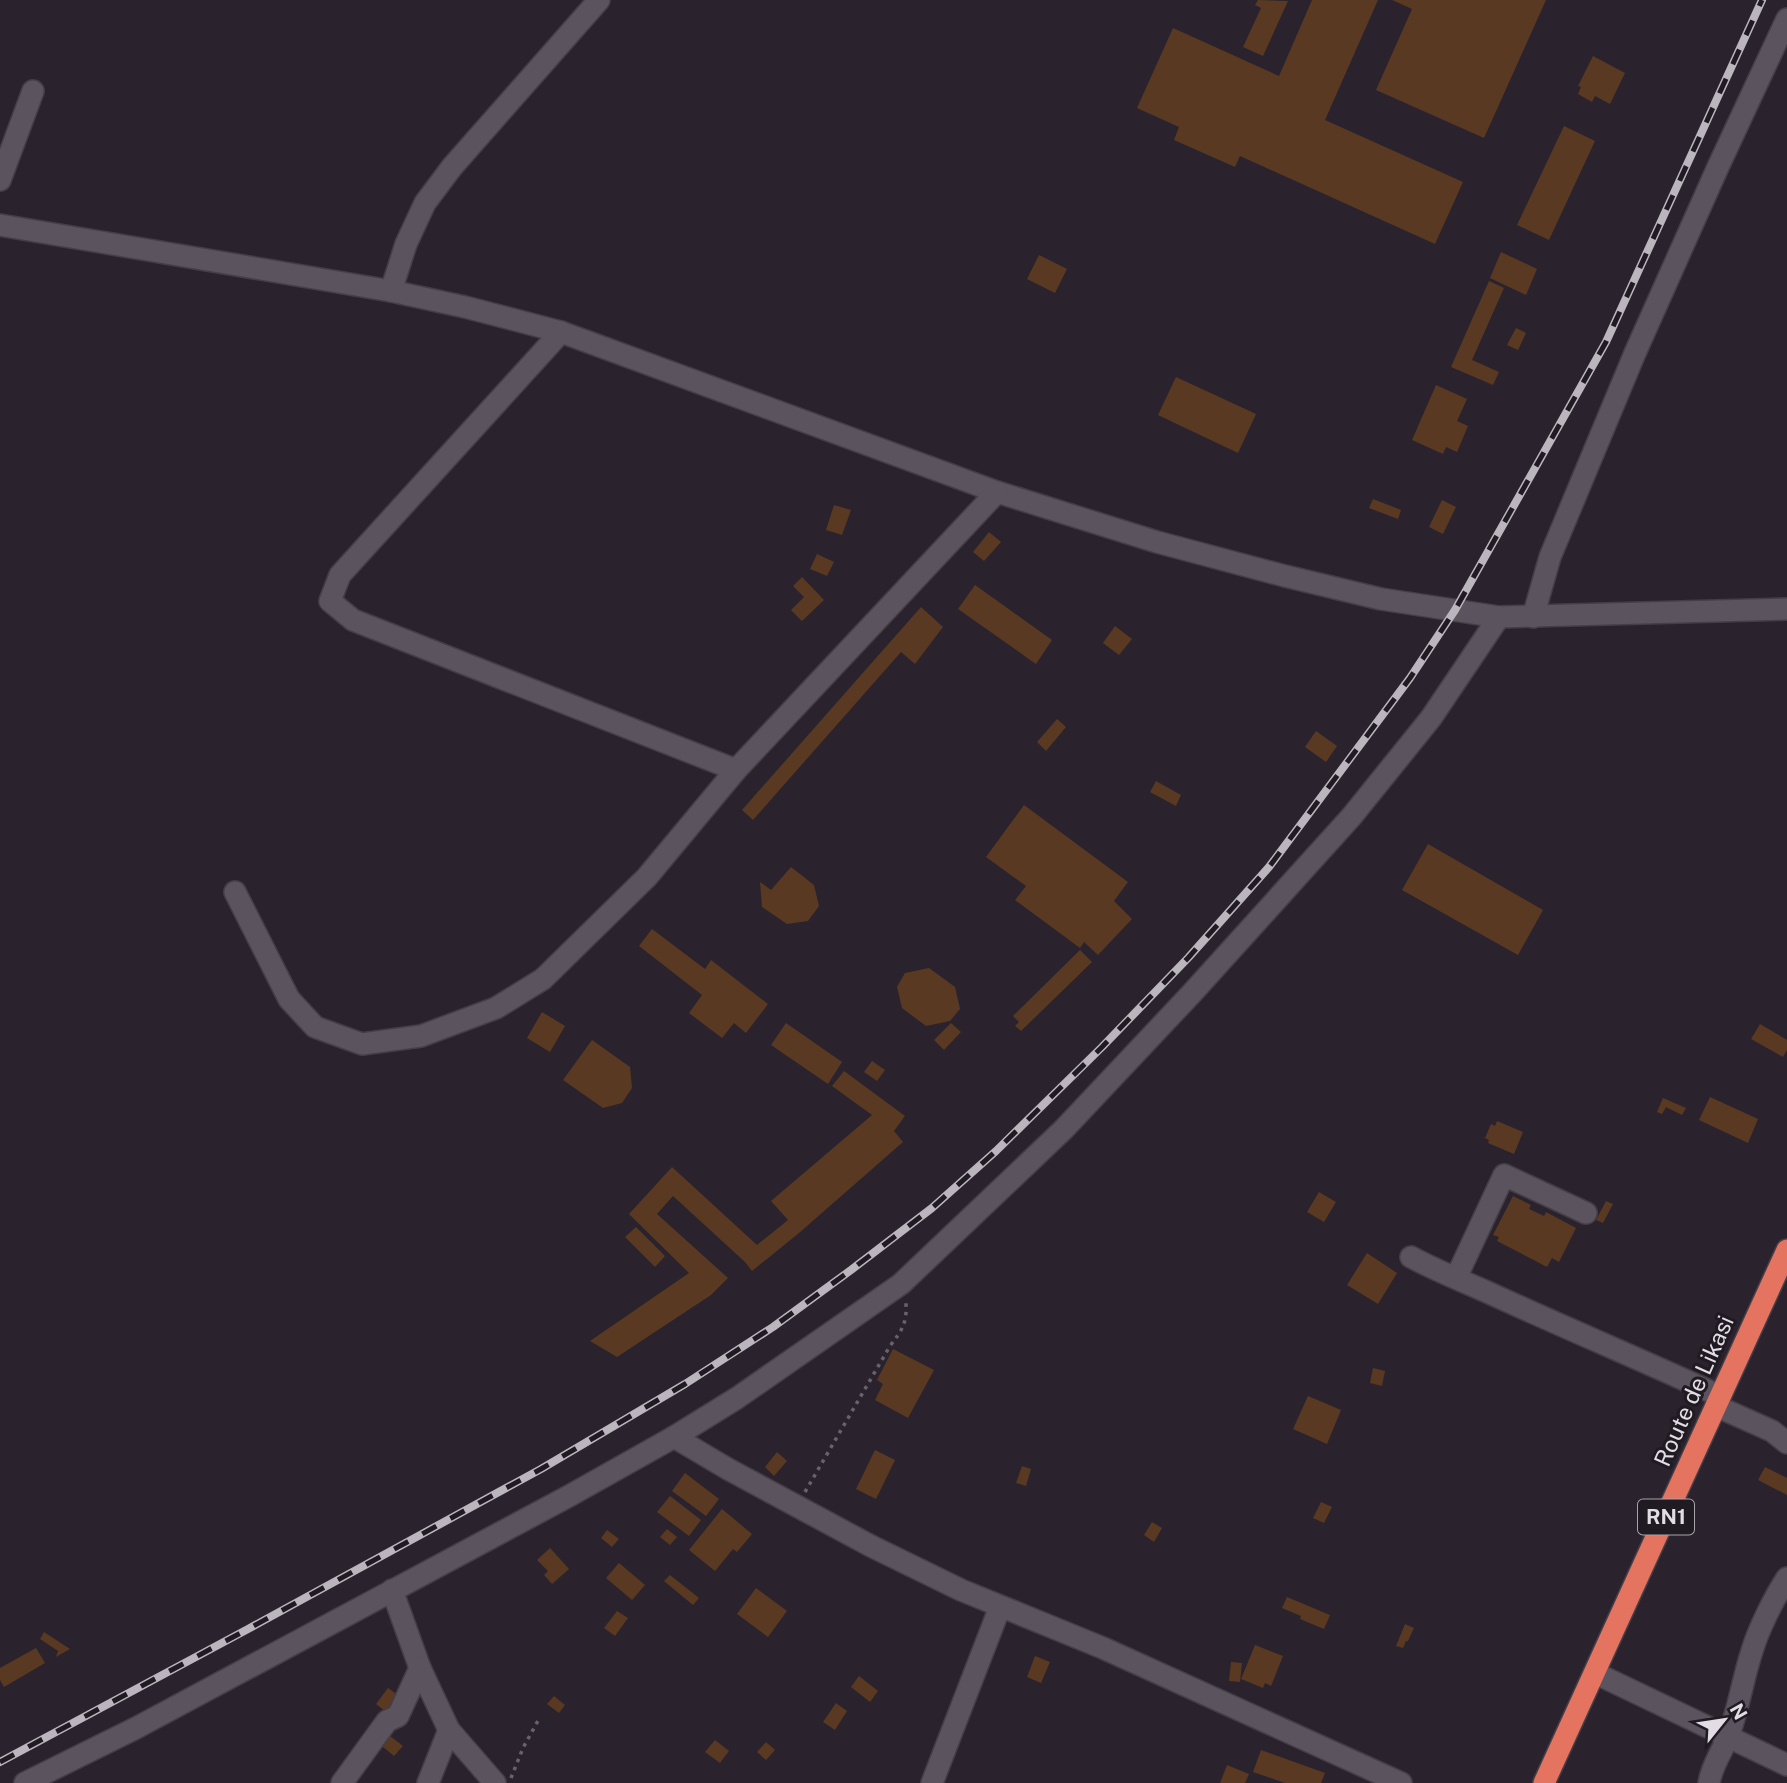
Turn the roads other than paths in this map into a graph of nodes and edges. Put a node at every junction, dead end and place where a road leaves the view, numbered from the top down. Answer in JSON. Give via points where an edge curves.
{"nodes":[{"id":1,"x":599,"y":0,"type":"edge"},
{"id":2,"x":1787,"y":19,"type":"edge"},
{"id":3,"x":33,"y":91,"type":"dead end"},
{"id":4,"x":0,"y":180,"type":"edge"},
{"id":5,"x":0,"y":225,"type":"edge"},
{"id":6,"x":391,"y":291,"type":"junction"},
{"id":7,"x":561,"y":332,"type":"junction"},
{"id":8,"x":997,"y":492,"type":"junction"},
{"id":9,"x":1787,"y":609,"type":"edge"},
{"id":10,"x":1499,"y":617,"type":"junction"},
{"id":11,"x":1533,"y":617,"type":"junction"},
{"id":12,"x":736,"y":770,"type":"junction"},
{"id":13,"x":235,"y":892,"type":"dead end"},
{"id":14,"x":1586,"y":1213,"type":"dead end"},
{"id":15,"x":1787,"y":1250,"type":"edge"},
{"id":16,"x":1411,"y":1257,"type":"dead end"},
{"id":17,"x":1456,"y":1278,"type":"junction"},
{"id":18,"x":1718,"y":1401,"type":"junction"},
{"id":19,"x":674,"y":1437,"type":"junction"},
{"id":20,"x":1787,"y":1443,"type":"edge"},
{"id":21,"x":1787,"y":1578,"type":"edge"},
{"id":22,"x":392,"y":1590,"type":"junction"},
{"id":23,"x":1000,"y":1607,"type":"junction"},
{"id":24,"x":420,"y":1668,"type":"junction"},
{"id":25,"x":1595,"y":1673,"type":"junction"},
{"id":26,"x":449,"y":1730,"type":"junction"},
{"id":27,"x":1728,"y":1737,"type":"junction"},
{"id":28,"x":1787,"y":1765,"type":"edge"},
{"id":29,"x":61,"y":1776,"type":"edge"},
{"id":30,"x":25,"y":1783,"type":"edge"},
{"id":31,"x":342,"y":1783,"type":"edge"},
{"id":32,"x":428,"y":1783,"type":"edge"},
{"id":33,"x":495,"y":1783,"type":"edge"},
{"id":34,"x":932,"y":1783,"type":"edge"},
{"id":35,"x":1401,"y":1783,"type":"edge"},
{"id":36,"x":1544,"y":1783,"type":"edge"},
{"id":37,"x":1709,"y":1783,"type":"edge"}],
"edges":[{"from":1,"to":6,"type":"street","via":[[425,203]]},
{"from":2,"to":11,"type":"street","via":[[1635,353],[1550,557]]},
{"from":3,"to":4,"type":"street"},
{"from":5,"to":6,"type":"street"},
{"from":6,"to":7,"type":"street"},
{"from":7,"to":8,"type":"street"},
{"from":7,"to":12,"type":"street","via":[[340,575],[330,601],[353,620]]},
{"from":8,"to":10,"type":"street","via":[[1285,576],[1381,599]]},
{"from":8,"to":12,"type":"street"},
{"from":9,"to":11,"type":"street"},
{"from":10,"to":11,"type":"street"},
{"from":10,"to":19,"type":"street","via":[[1431,718],[1343,826],[1064,1129],[901,1284]]},
{"from":12,"to":13,"type":"street","via":[[647,877],[543,979],[496,1008],[421,1036],[362,1044],[315,1027],[289,999]]},
{"from":14,"to":17,"type":"street","via":[[1504,1175]]},
{"from":15,"to":18,"type":"highway","name":"Route de Likasi","number":"RN1"},
{"from":16,"to":17,"type":"street"},
{"from":17,"to":18,"type":"street","via":[[1663,1370]]},
{"from":18,"to":20,"type":"street"},
{"from":18,"to":25,"type":"highway","name":"Route de Likasi","number":"RN1"},
{"from":19,"to":22,"type":"street"},
{"from":19,"to":23,"type":"street","via":[[871,1546]]},
{"from":21,"to":27,"type":"street","via":[[1752,1650]]},
{"from":22,"to":24,"type":"street"},
{"from":22,"to":29,"type":"street","via":[[136,1728]]},
{"from":23,"to":34,"type":"street"},
{"from":23,"to":35,"type":"street","via":[[1103,1648]]},
{"from":24,"to":26,"type":"street"},
{"from":24,"to":31,"type":"street","via":[[398,1716],[387,1721]]},
{"from":25,"to":27,"type":"street"},
{"from":25,"to":36,"type":"highway","name":"Route de Likasi","number":"RN1"},
{"from":26,"to":32,"type":"street"},
{"from":26,"to":33,"type":"street"},
{"from":27,"to":28,"type":"street"},
{"from":27,"to":37,"type":"street"},
{"from":29,"to":30,"type":"street"}]}
